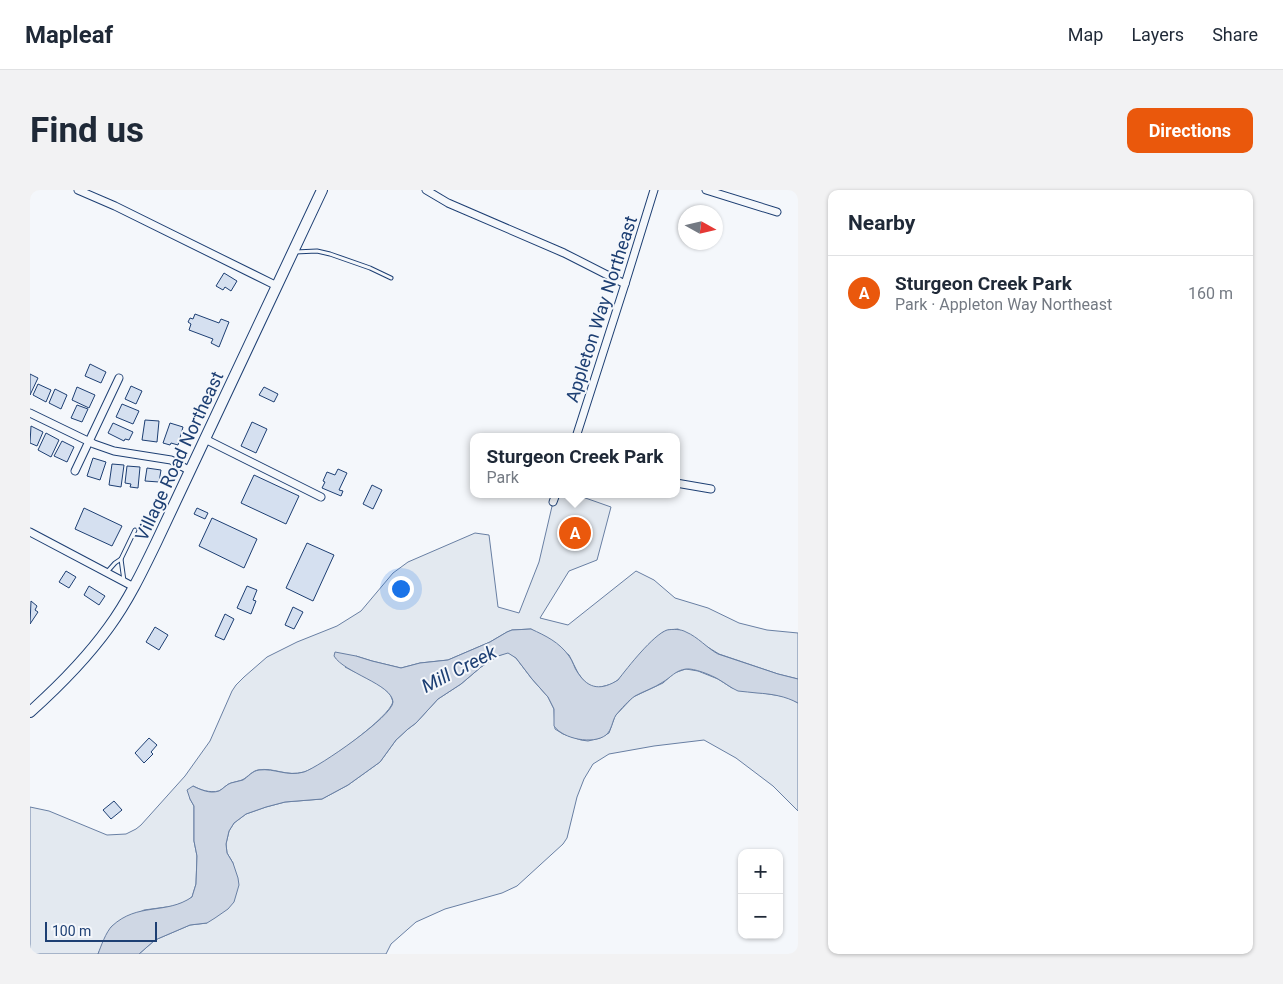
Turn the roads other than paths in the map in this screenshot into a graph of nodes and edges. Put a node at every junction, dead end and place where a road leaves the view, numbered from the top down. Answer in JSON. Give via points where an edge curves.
{"nodes":[{"id":1,"x":78,"y":190,"type":"edge"},
{"id":2,"x":322,"y":190,"type":"edge"},
{"id":3,"x":426,"y":190,"type":"edge"},
{"id":4,"x":654,"y":190,"type":"edge"},
{"id":5,"x":706,"y":190,"type":"edge"},
{"id":6,"x":777,"y":212,"type":"dead end"},
{"id":7,"x":292,"y":253,"type":"junction"},
{"id":8,"x":391,"y":278,"type":"dead end"},
{"id":9,"x":625,"y":284,"type":"junction"},
{"id":10,"x":277,"y":286,"type":"junction"},
{"id":11,"x":119,"y":378,"type":"dead end"},
{"id":12,"x":30,"y":413,"type":"edge"},
{"id":13,"x":577,"y":433,"type":"edge"},
{"id":14,"x":205,"y":438,"type":"junction"},
{"id":15,"x":90,"y":442,"type":"junction"},
{"id":16,"x":75,"y":471,"type":"dead end"},
{"id":17,"x":190,"y":471,"type":"junction"},
{"id":18,"x":680,"y":484,"type":"edge"},
{"id":19,"x":712,"y":489,"type":"dead end"},
{"id":20,"x":321,"y":497,"type":"dead end"},
{"id":21,"x":554,"y":498,"type":"edge"},
{"id":22,"x":553,"y":502,"type":"dead end"},
{"id":23,"x":135,"y":530,"type":"dead end"},
{"id":24,"x":30,"y":532,"type":"edge"},
{"id":25,"x":120,"y":559,"type":"junction"},
{"id":26,"x":106,"y":572,"type":"junction"},
{"id":27,"x":124,"y":582,"type":"junction"},
{"id":28,"x":134,"y":587,"type":"junction"},
{"id":29,"x":30,"y":712,"type":"edge"}],
"edges":[{"from":1,"to":10,"type":"street"},
{"from":2,"to":7,"type":"main road","name":"Village Road Northeast"},
{"from":3,"to":9,"type":"street","via":[[448,203],[564,252]]},
{"from":4,"to":9,"type":"street","name":"Appleton Way Northeast"},
{"from":5,"to":6,"type":"street"},
{"from":7,"to":8,"type":"lane","via":[[317,251],[330,254]]},
{"from":7,"to":10,"type":"main road","name":"Village Road Northeast"},
{"from":9,"to":13,"type":"street","name":"Appleton Way Northeast"},
{"from":10,"to":14,"type":"main road","name":"Village Road Northeast"},
{"from":11,"to":15,"type":"street"},
{"from":12,"to":15,"type":"street"},
{"from":14,"to":17,"type":"main road","name":"Village Road Northeast"},
{"from":14,"to":20,"type":"street"},
{"from":15,"to":16,"type":"street"},
{"from":15,"to":17,"type":"street","via":[[114,450],[171,460]]},
{"from":17,"to":28,"type":"main road","name":"Village Road Northeast"},
{"from":18,"to":19,"type":"street"},
{"from":21,"to":22,"type":"street"},
{"from":23,"to":25,"type":"lane"},
{"from":24,"to":26,"type":"street"},
{"from":25,"to":26,"type":"lane"},
{"from":25,"to":27,"type":"lane"},
{"from":26,"to":27,"type":"street"},
{"from":27,"to":28,"type":"street"},
{"from":28,"to":29,"type":"main road","name":"Village Road Northeast","via":[[91,650]]}]}
